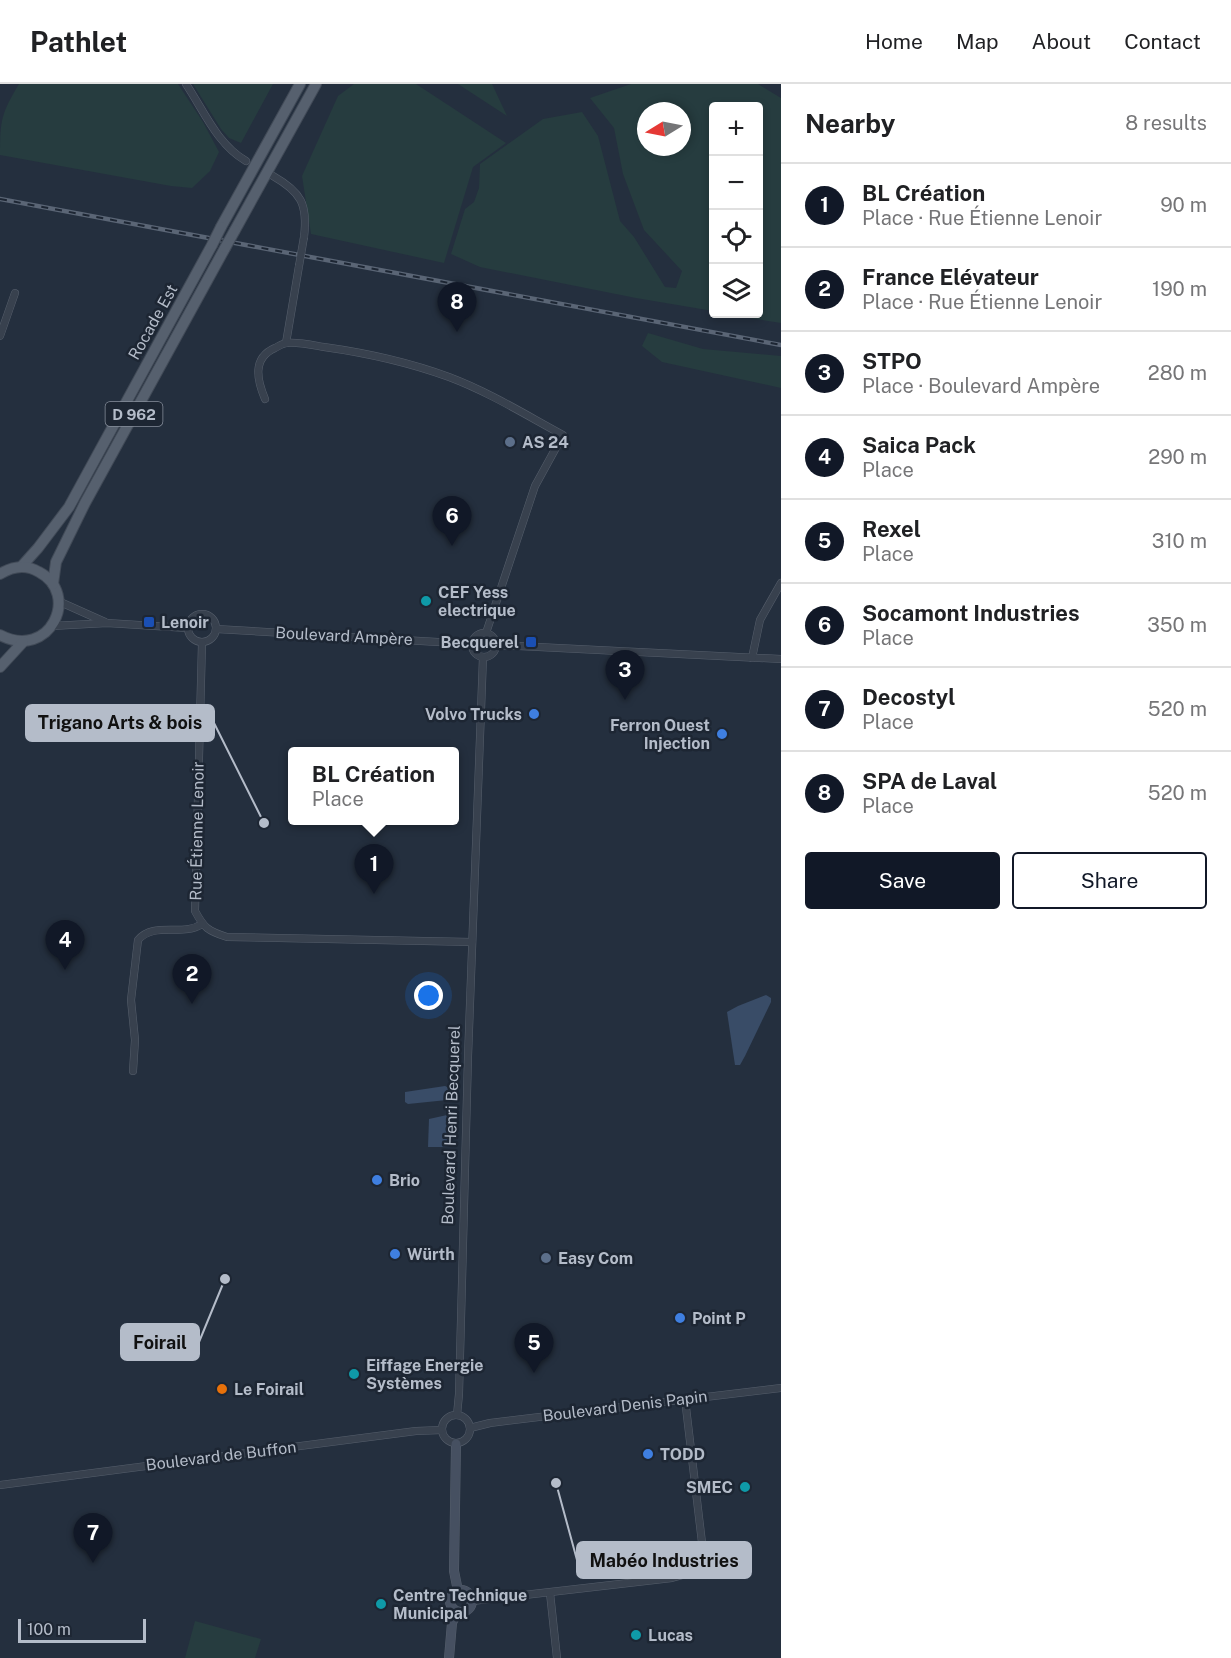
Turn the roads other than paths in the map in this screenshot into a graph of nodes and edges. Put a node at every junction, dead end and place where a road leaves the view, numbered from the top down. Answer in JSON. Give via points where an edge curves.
{"nodes":[{"id":1,"x":186,"y":84,"type":"edge"},
{"id":2,"x":300,"y":84,"type":"edge"},
{"id":3,"x":316,"y":84,"type":"edge"},
{"id":4,"x":246,"y":161,"type":"dead end"},
{"id":5,"x":273,"y":176,"type":"dead end"},
{"id":6,"x":15,"y":293,"type":"dead end"},
{"id":7,"x":0,"y":336,"type":"edge"},
{"id":8,"x":286,"y":343,"type":"junction"},
{"id":9,"x":265,"y":399,"type":"dead end"},
{"id":10,"x":21,"y":567,"type":"junction"},
{"id":11,"x":0,"y":573,"type":"edge"},
{"id":12,"x":781,"y":583,"type":"edge"},
{"id":13,"x":53,"y":584,"type":"junction"},
{"id":14,"x":58,"y":601,"type":"junction"},
{"id":15,"x":107,"y":622,"type":"junction"},
{"id":16,"x":52,"y":626,"type":"junction"},
{"id":17,"x":187,"y":628,"type":"junction"},
{"id":18,"x":216,"y":629,"type":"junction"},
{"id":19,"x":486,"y":633,"type":"junction"},
{"id":20,"x":0,"y":635,"type":"edge"},
{"id":21,"x":22,"y":642,"type":"junction"},
{"id":22,"x":202,"y":643,"type":"junction"},
{"id":23,"x":472,"y":644,"type":"junction"},
{"id":24,"x":496,"y":645,"type":"junction"},
{"id":25,"x":483,"y":657,"type":"junction"},
{"id":26,"x":752,"y":658,"type":"junction"},
{"id":27,"x":781,"y":659,"type":"edge"},
{"id":28,"x":0,"y":667,"type":"edge"},
{"id":29,"x":202,"y":924,"type":"junction"},
{"id":30,"x":472,"y":942,"type":"junction"},
{"id":31,"x":133,"y":1071,"type":"dead end"},
{"id":32,"x":781,"y":1388,"type":"edge"},
{"id":33,"x":685,"y":1400,"type":"junction"},
{"id":34,"x":457,"y":1415,"type":"junction"},
{"id":35,"x":470,"y":1428,"type":"junction"},
{"id":36,"x":442,"y":1430,"type":"junction"},
{"id":37,"x":456,"y":1443,"type":"junction"},
{"id":38,"x":0,"y":1485,"type":"edge"},
{"id":39,"x":458,"y":1591,"type":"junction"},
{"id":40,"x":550,"y":1593,"type":"junction"},
{"id":41,"x":472,"y":1602,"type":"junction"},
{"id":42,"x":457,"y":1612,"type":"junction"},
{"id":43,"x":449,"y":1658,"type":"edge"},
{"id":44,"x":557,"y":1658,"type":"edge"}],
"edges":[{"from":1,"to":4,"type":"street","via":[[222,141]]},
{"from":2,"to":10,"type":"main road","name":"Rocade Est","number":"D 962","bridge":true,"via":[[69,507]]},
{"from":3,"to":13,"type":"main road","number":"D 962","bridge":true,"via":[[85,503],[56,562]]},
{"from":5,"to":8,"type":"street","bridge":true,"via":[[291,186],[299,196],[305,218]]},
{"from":6,"to":7,"type":"street"},
{"from":8,"to":9,"type":"street","via":[[265,353],[259,363],[257,374]]},
{"from":8,"to":19,"type":"street","via":[[363,352],[411,364],[496,398],[563,435],[535,486]]},
{"from":10,"to":11,"type":"main road"},
{"from":10,"to":13,"type":"main road","via":[[39,572]]},
{"from":12,"to":26,"type":"street","via":[[763,611]]},
{"from":13,"to":14,"type":"main road"},
{"from":14,"to":15,"type":"street"},
{"from":14,"to":16,"type":"main road"},
{"from":15,"to":16,"type":"street"},
{"from":15,"to":17,"type":"street"},
{"from":16,"to":21,"type":"main road","via":[[34,640]]},
{"from":17,"to":18,"type":"street","via":[[193,617],[201,614],[213,620]]},
{"from":17,"to":22,"type":"street","via":[[190,637]]},
{"from":18,"to":22,"type":"street","via":[[213,637]]},
{"from":18,"to":23,"type":"street","name":"Boulevard Ampère"},
{"from":19,"to":23,"type":"street","via":[[475,636]]},
{"from":19,"to":24,"type":"street"},
{"from":20,"to":21,"type":"main road"},
{"from":21,"to":28,"type":"main road"},
{"from":22,"to":29,"type":"street","name":"Rue Étienne Lenoir","via":[[195,911]]},
{"from":23,"to":25,"type":"street","via":[[476,654]]},
{"from":24,"to":25,"type":"street","via":[[490,655]]},
{"from":24,"to":26,"type":"street"},
{"from":25,"to":30,"type":"street","name":"Boulevard Henri Becquerel"},
{"from":26,"to":27,"type":"street"},
{"from":29,"to":30,"type":"street","name":"Rue Étienne Lenoir","via":[[227,937]]},
{"from":29,"to":31,"type":"street","via":[[190,929],[150,931],[138,940],[131,1000]]},
{"from":30,"to":34,"type":"street","name":"Boulevard Henri Becquerel"},
{"from":32,"to":33,"type":"street","name":"Boulevard Denis Papin"},
{"from":33,"to":35,"type":"street","name":"Boulevard Denis Papin"},
{"from":33,"to":40,"type":"street","via":[[704,1551],[690,1572],[672,1578]]},
{"from":34,"to":35,"type":"street","via":[[464,1417]]},
{"from":34,"to":36,"type":"street","via":[[444,1421]]},
{"from":35,"to":37,"type":"street","via":[[465,1440]]},
{"from":36,"to":37,"type":"street","via":[[445,1438]]},
{"from":36,"to":38,"type":"street","name":"Boulevard de Buffon"},
{"from":37,"to":39,"type":"street","via":[[454,1571]]},
{"from":39,"to":41,"type":"street","via":[[468,1593]]},
{"from":39,"to":42,"type":"street","via":[[450,1601]]},
{"from":40,"to":41,"type":"street"},
{"from":40,"to":44,"type":"street"},
{"from":41,"to":42,"type":"street","via":[[467,1611]]},
{"from":42,"to":43,"type":"street","via":[[452,1623]]}]}
